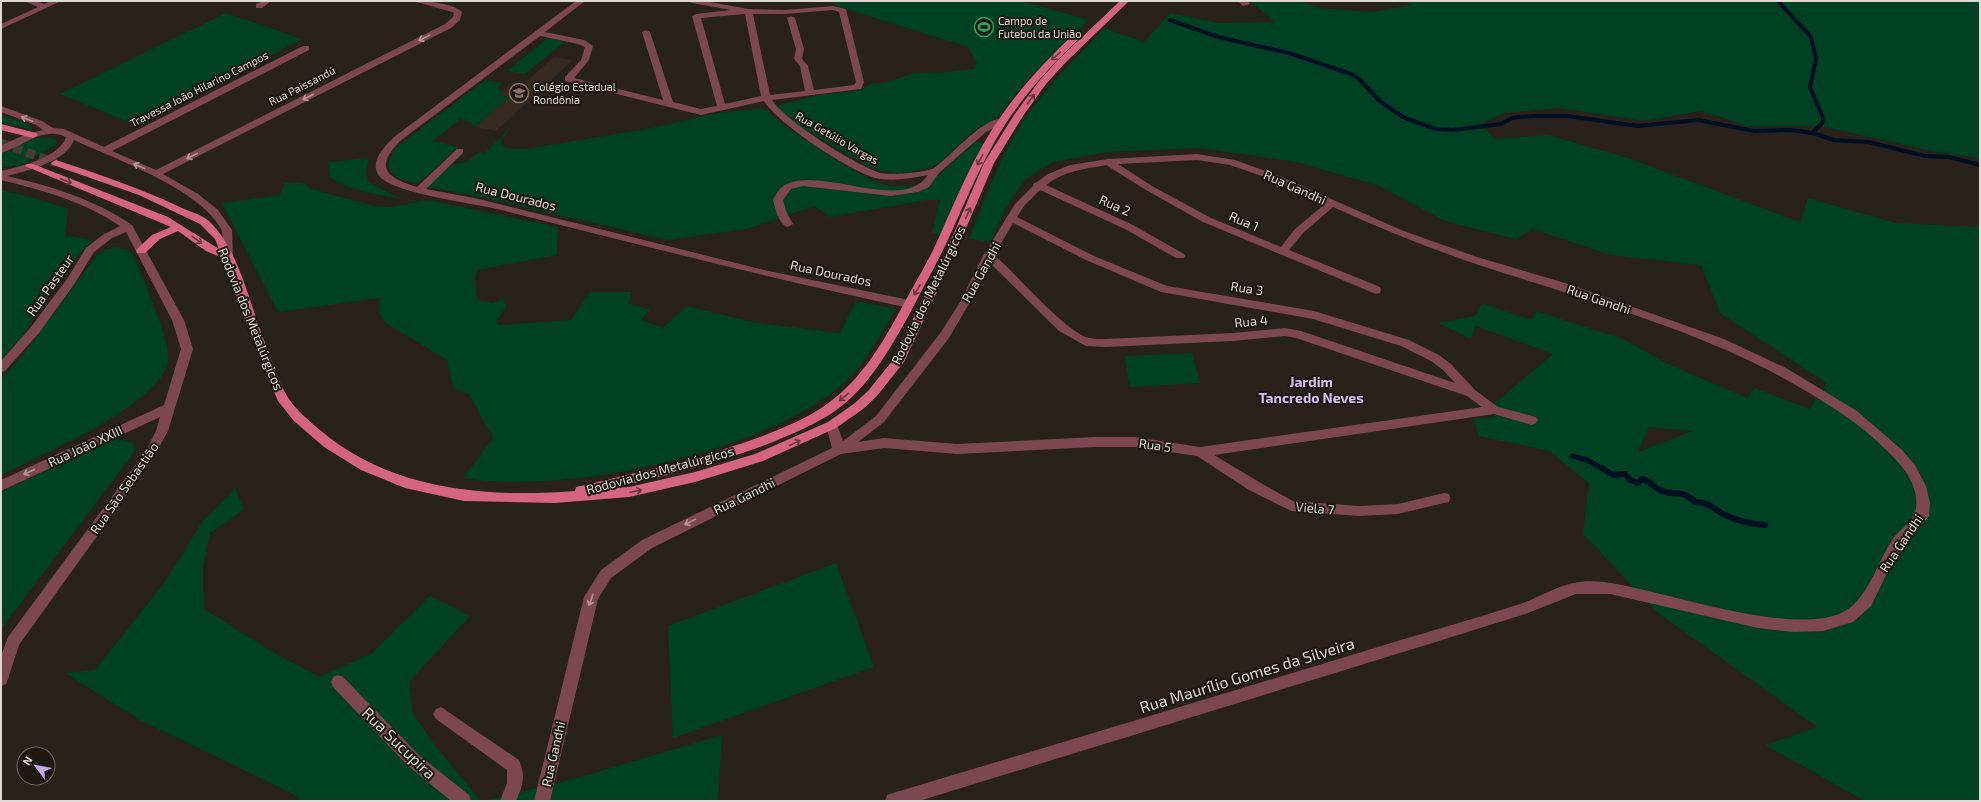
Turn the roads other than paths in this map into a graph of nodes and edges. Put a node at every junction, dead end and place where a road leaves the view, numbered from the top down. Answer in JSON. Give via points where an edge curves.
{"nodes":[{"id":1,"x":28,"y":1,"type":"edge"},
{"id":2,"x":57,"y":1,"type":"edge"},
{"id":3,"x":267,"y":1,"type":"edge"},
{"id":4,"x":418,"y":1,"type":"edge"},
{"id":5,"x":581,"y":1,"type":"edge"},
{"id":6,"x":692,"y":1,"type":"edge"},
{"id":7,"x":1115,"y":1,"type":"edge"},
{"id":8,"x":1125,"y":1,"type":"edge"},
{"id":9,"x":259,"y":6,"type":"dead end"},
{"id":10,"x":46,"y":7,"type":"junction"},
{"id":11,"x":443,"y":7,"type":"junction"},
{"id":12,"x":466,"y":9,"type":"dead end"},
{"id":13,"x":748,"y":11,"type":"junction"},
{"id":14,"x":791,"y":18,"type":"dead end"},
{"id":15,"x":1,"y":27,"type":"edge"},
{"id":16,"x":646,"y":32,"type":"dead end"},
{"id":17,"x":539,"y":33,"type":"junction"},
{"id":18,"x":306,"y":48,"type":"dead end"},
{"id":19,"x":810,"y":93,"type":"junction"},
{"id":20,"x":766,"y":98,"type":"junction"},
{"id":21,"x":669,"y":104,"type":"junction"},
{"id":22,"x":722,"y":108,"type":"junction"},
{"id":23,"x":1,"y":109,"type":"edge"},
{"id":24,"x":1002,"y":121,"type":"junction"},
{"id":25,"x":1,"y":127,"type":"edge"},
{"id":26,"x":51,"y":131,"type":"junction"},
{"id":27,"x":33,"y":135,"type":"junction"},
{"id":28,"x":71,"y":135,"type":"junction"},
{"id":29,"x":1,"y":150,"type":"edge"},
{"id":30,"x":104,"y":151,"type":"junction"},
{"id":31,"x":460,"y":151,"type":"dead end"},
{"id":32,"x":1108,"y":162,"type":"junction"},
{"id":33,"x":56,"y":163,"type":"tunnel mouth"},
{"id":34,"x":27,"y":167,"type":"junction"},
{"id":35,"x":936,"y":171,"type":"junction"},
{"id":36,"x":1,"y":174,"type":"edge"},
{"id":37,"x":156,"y":174,"type":"junction"},
{"id":38,"x":1,"y":177,"type":"edge"},
{"id":39,"x":32,"y":184,"type":"junction"},
{"id":40,"x":1037,"y":186,"type":"junction"},
{"id":41,"x":420,"y":189,"type":"junction"},
{"id":42,"x":1332,"y":203,"type":"junction"},
{"id":43,"x":1012,"y":218,"type":"junction"},
{"id":44,"x":788,"y":224,"type":"dead end"},
{"id":45,"x":128,"y":227,"type":"junction"},
{"id":46,"x":179,"y":227,"type":"junction"},
{"id":47,"x":141,"y":251,"type":"junction"},
{"id":48,"x":1283,"y":251,"type":"junction"},
{"id":49,"x":228,"y":256,"type":"junction"},
{"id":50,"x":988,"y":256,"type":"junction"},
{"id":51,"x":1180,"y":256,"type":"dead end"},
{"id":52,"x":1376,"y":290,"type":"dead end"},
{"id":53,"x":909,"y":304,"type":"junction"},
{"id":54,"x":1,"y":368,"type":"edge"},
{"id":55,"x":1470,"y":393,"type":"junction"},
{"id":56,"x":169,"y":408,"type":"junction"},
{"id":57,"x":1494,"y":410,"type":"junction"},
{"id":58,"x":1532,"y":420,"type":"dead end"},
{"id":59,"x":832,"y":425,"type":"junction"},
{"id":60,"x":838,"y":450,"type":"junction"},
{"id":61,"x":1200,"y":452,"type":"junction"},
{"id":62,"x":1,"y":486,"type":"edge"},
{"id":63,"x":555,"y":498,"type":"junction"},
{"id":64,"x":1444,"y":498,"type":"dead end"},
{"id":65,"x":1610,"y":588,"type":"joint"},
{"id":66,"x":1,"y":679,"type":"edge"},
{"id":67,"x":338,"y":682,"type":"dead end"},
{"id":68,"x":441,"y":714,"type":"dead end"},
{"id":69,"x":463,"y":801,"type":"edge"},
{"id":70,"x":508,"y":801,"type":"edge"},
{"id":71,"x":542,"y":801,"type":"edge"},
{"id":72,"x":893,"y":801,"type":"edge"}],
"edges":[{"from":1,"to":10,"type":"street"},
{"from":2,"to":10,"type":"street"},
{"from":3,"to":9,"type":"street"},
{"from":4,"to":11,"type":"street"},
{"from":5,"to":17,"type":"street","name":"Rua Dourados"},
{"from":6,"to":13,"type":"street"},
{"from":7,"to":24,"type":"main road","name":"Rodovia dos Metalúrgicos","one_way":true,"via":[[1033,79]]},
{"from":59,"to":8,"type":"main road","name":"Rodovia dos Metalúrgicos","one_way":true,"via":[[860,406],[898,362],[990,163],[1019,115],[1043,82]]},
{"from":10,"to":15,"type":"street"},
{"from":11,"to":12,"type":"street"},
{"from":11,"to":37,"type":"street","name":"Rua Paissandú","one_way":true,"via":[[458,12],[457,18],[448,26]]},
{"from":13,"to":19,"type":"street","via":[[829,9],[840,10],[845,16],[860,83],[858,87]]},
{"from":13,"to":20,"type":"street","name":"Rua Getúlio Vargas"},
{"from":13,"to":22,"type":"street","via":[[696,16]]},
{"from":14,"to":19,"type":"street","via":[[800,49],[798,59],[804,66]]},
{"from":16,"to":21,"type":"street"},
{"from":17,"to":21,"type":"street","via":[[582,42],[589,46],[587,56],[568,79]]},
{"from":17,"to":41,"type":"street","name":"Rua Dourados","via":[[403,134],[388,149],[380,166],[384,175],[396,183]]},
{"from":18,"to":30,"type":"street","name":"Travessa João Hilarino Campos"},
{"from":19,"to":20,"type":"street"},
{"from":20,"to":22,"type":"street"},
{"from":20,"to":35,"type":"street","name":"Rua Getúlio Vargas","via":[[775,113],[788,123],[872,173],[901,177]]},
{"from":21,"to":22,"type":"street","via":[[701,112]]},
{"from":26,"to":23,"type":"street","one_way":true,"via":[[39,123]]},
{"from":24,"to":35,"type":"street","via":[[983,130]]},
{"from":24,"to":53,"type":"main road","name":"Rodovia dos Metalúrgicos","one_way":true},
{"from":25,"to":27,"type":"main road"},
{"from":26,"to":27,"type":"street"},
{"from":26,"to":28,"type":"street"},
{"from":27,"to":29,"type":"street"},
{"from":28,"to":30,"type":"street"},
{"from":28,"to":34,"type":"street","via":[[71,140],[64,149]]},
{"from":37,"to":30,"type":"street","one_way":true},
{"from":31,"to":41,"type":"street"},
{"from":32,"to":40,"type":"street","name":"Rua Gandhi","via":[[1070,168],[1051,176]]},
{"from":32,"to":42,"type":"street","name":"Rua Gandhi","via":[[1197,157],[1217,159],[1262,172]]},
{"from":32,"to":48,"type":"street","name":"Rua 1","via":[[1207,220]]},
{"from":33,"to":49,"type":"main road","name":"Rodovia dos Metalúrgicos","via":[[142,193],[204,222],[219,238]]},
{"from":34,"to":36,"type":"street"},
{"from":34,"to":39,"type":"street"},
{"from":34,"to":46,"type":"main road","one_way":true},
{"from":35,"to":44,"type":"street","via":[[926,185],[905,192],[810,184],[789,186],[778,200],[780,211]]},
{"from":37,"to":49,"type":"street","via":[[195,196],[214,212],[227,230]]},
{"from":38,"to":39,"type":"street","name":"Rua São Sebastião"},
{"from":39,"to":45,"type":"street","name":"Rua São Sebastião","via":[[104,211]]},
{"from":40,"to":43,"type":"street","name":"Rua Gandhi","via":[[1020,204]]},
{"from":40,"to":51,"type":"street","name":"Rua 2","via":[[1129,227]]},
{"from":41,"to":53,"type":"street","name":"Rua Dourados","via":[[470,199],[765,273]]},
{"from":42,"to":48,"type":"street","via":[[1299,231]]},
{"from":42,"to":65,"type":"street","name":"Rua Gandhi","via":[[1397,232],[1686,329],[1756,357],[1853,414],[1880,436],[1912,468],[1920,486],[1922,516],[1900,540],[1885,562],[1866,602],[1848,618],[1823,625],[1794,626],[1758,622]]},
{"from":43,"to":50,"type":"street","name":"Rua Gandhi"},
{"from":43,"to":55,"type":"street","name":"Rua 3","via":[[1097,261],[1165,289],[1314,315],[1405,343],[1447,366]]},
{"from":45,"to":47,"type":"street","name":"Rua São Sebastião"},
{"from":45,"to":54,"type":"street","name":"Rua Pasteur","via":[[108,236],[90,250],[35,330]]},
{"from":46,"to":47,"type":"main road","via":[[156,237]]},
{"from":46,"to":49,"type":"main road","one_way":true,"via":[[210,249]]},
{"from":47,"to":56,"type":"street","name":"Rua São Sebastião","via":[[178,320],[187,349]]},
{"from":48,"to":52,"type":"street","name":"Rua 1"},
{"from":49,"to":63,"type":"main road","name":"Rodovia dos Metalúrgicos","via":[[282,398],[298,418],[328,444],[365,467],[405,483],[434,490],[464,496]]},
{"from":50,"to":55,"type":"street","name":"Rua 4","via":[[1063,328],[1086,342],[1291,333],[1322,341]]},
{"from":50,"to":60,"type":"street","name":"Rua Gandhi","via":[[965,302],[924,363],[880,419]]},
{"from":53,"to":63,"type":"main road","name":"Rodovia dos Metalúrgicos","one_way":true,"via":[[890,340],[863,377],[832,407],[812,420],[758,444],[730,453]]},
{"from":55,"to":57,"type":"street","name":"Rua 4"},
{"from":56,"to":62,"type":"street","name":"Rua João XXIII","one_way":true},
{"from":56,"to":66,"type":"street","name":"Rua São Sebastião","via":[[162,431],[149,455],[13,642]]},
{"from":57,"to":58,"type":"street","name":"Rua 4"},
{"from":57,"to":61,"type":"street","name":"Rua 5"},
{"from":59,"to":60,"type":"street"},
{"from":63,"to":59,"type":"main road","name":"Rodovia dos Metalúrgicos","one_way":true,"via":[[629,492],[695,477],[759,458]]},
{"from":60,"to":61,"type":"street","name":"Rua 5","via":[[884,443],[963,449],[1135,442]]},
{"from":60,"to":71,"type":"street","name":"Rua Gandhi","one_way":true,"via":[[647,544],[606,574],[591,597]]},
{"from":61,"to":64,"type":"street","name":"Viela 7","via":[[1291,506],[1359,511],[1398,509]]},
{"from":65,"to":72,"type":"street","name":"Rua Maurílio Gomes da Silveira","via":[[1576,588],[1528,607],[1419,642]]},
{"from":67,"to":69,"type":"street","name":"Rua Sucupira","via":[[413,760]]},
{"from":68,"to":70,"type":"street","via":[[513,765],[517,771],[516,780]]}]}
